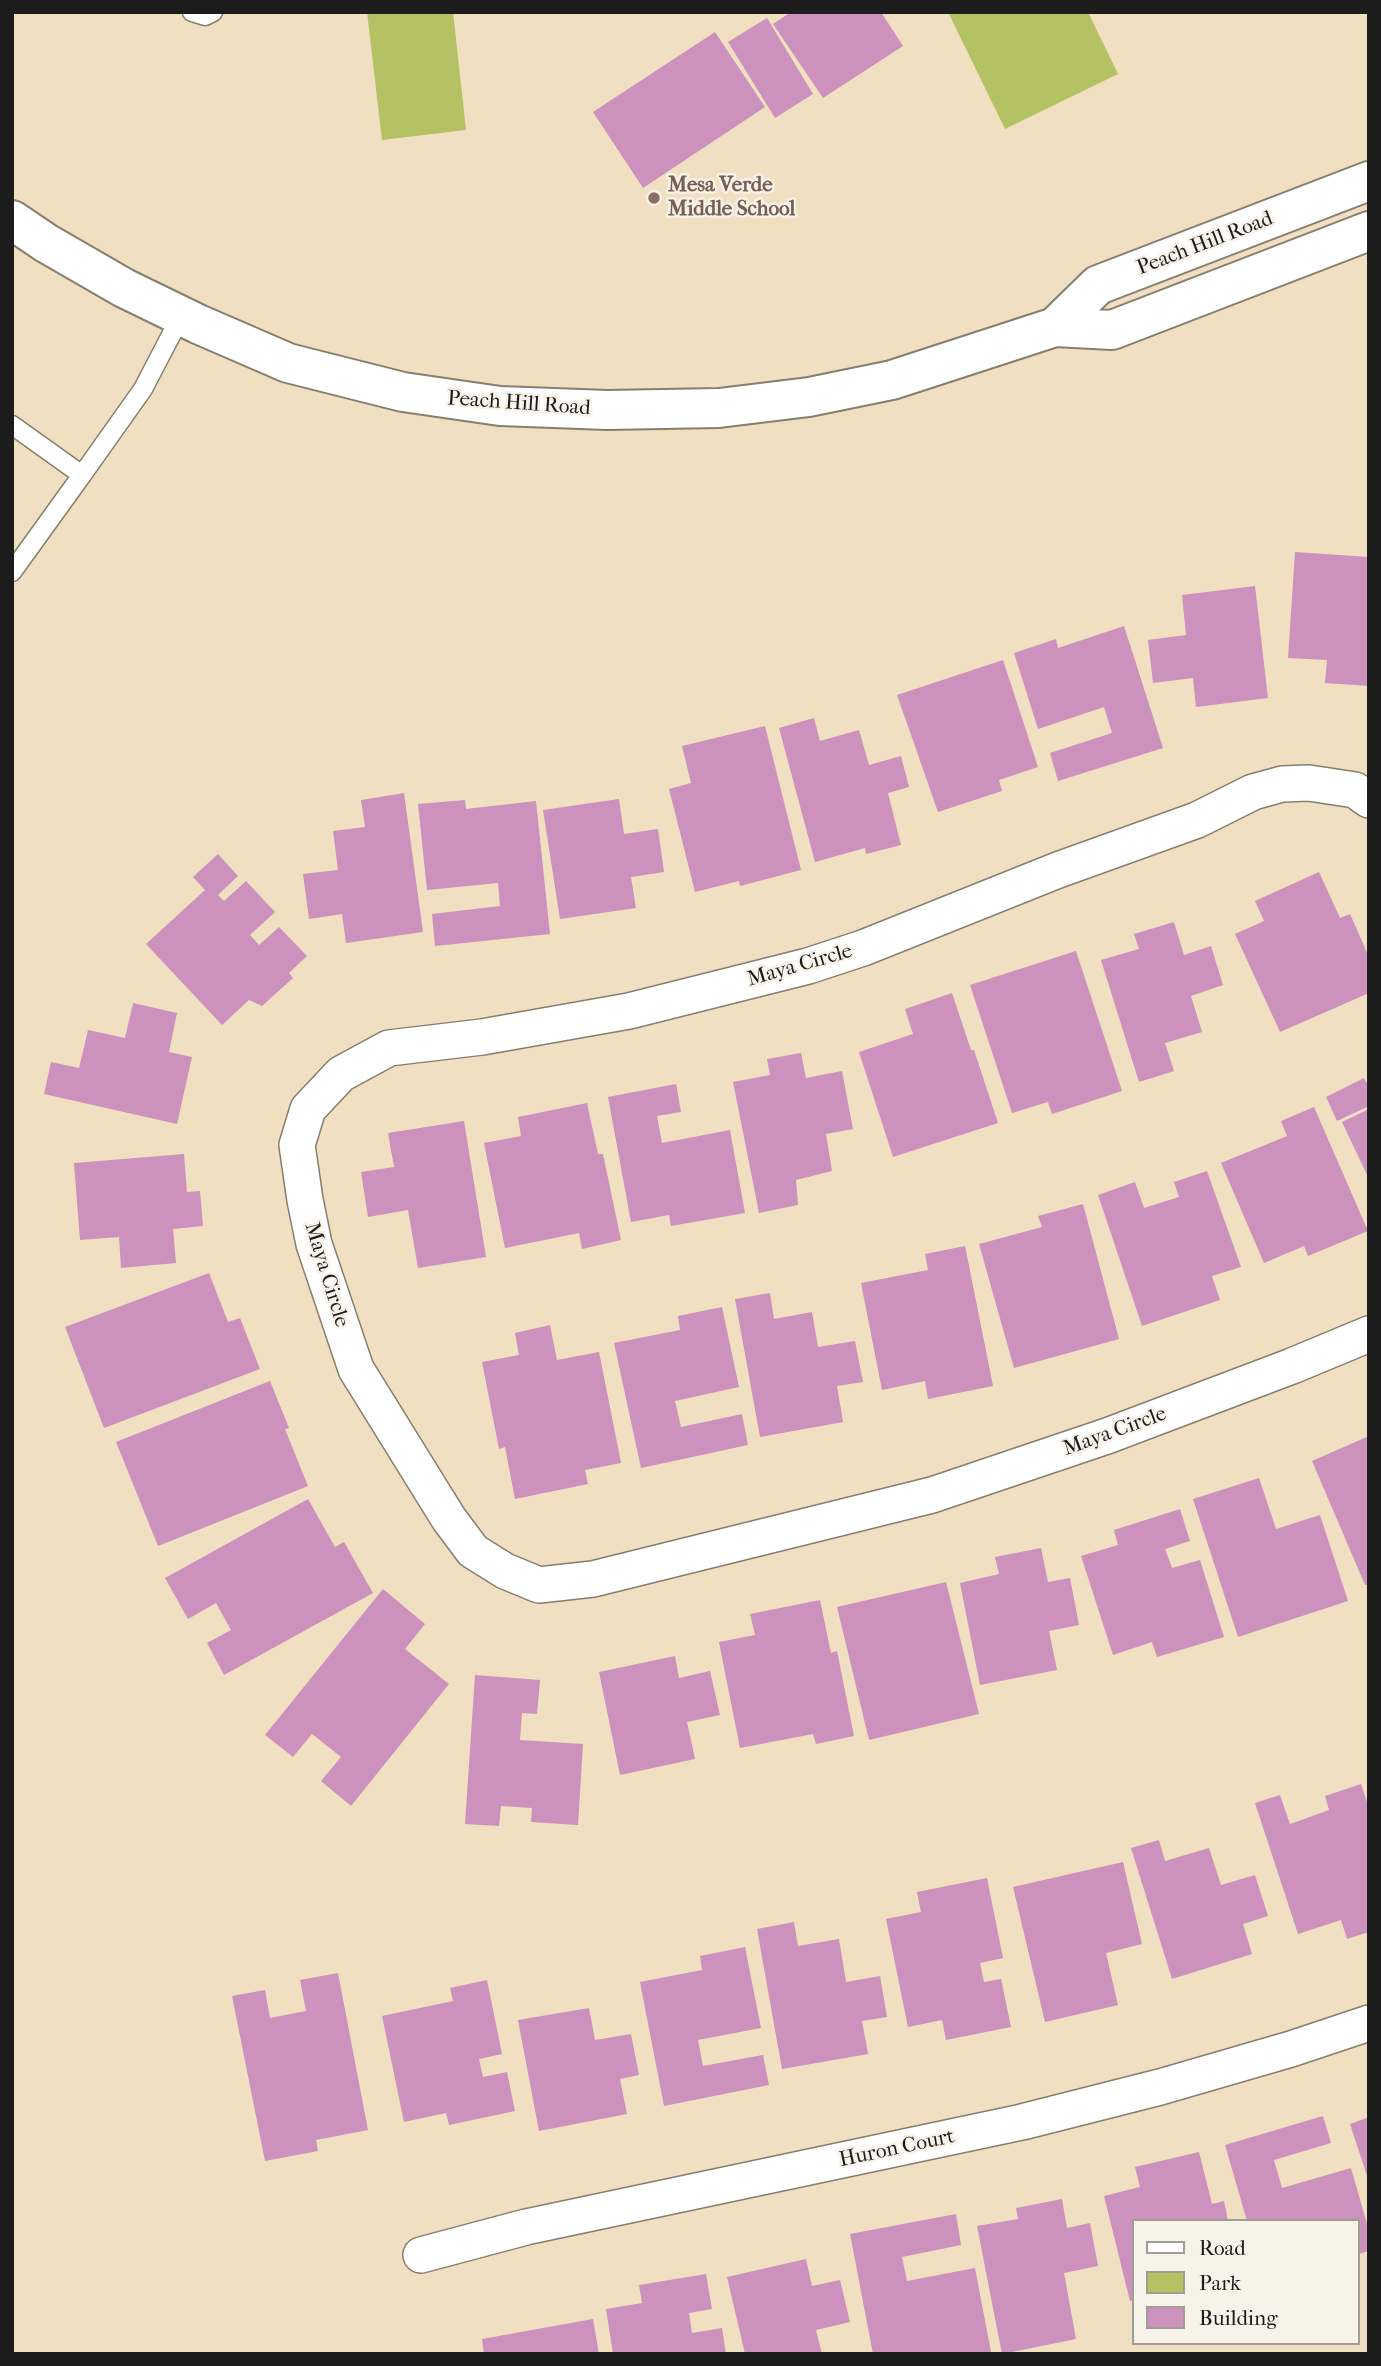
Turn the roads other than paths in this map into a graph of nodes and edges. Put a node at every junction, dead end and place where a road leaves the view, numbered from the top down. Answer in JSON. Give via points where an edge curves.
{"nodes":[{"id":1,"x":192,"y":12,"type":"edge"},
{"id":2,"x":213,"y":12,"type":"edge"},
{"id":3,"x":1369,"y":181,"type":"edge"},
{"id":4,"x":12,"y":220,"type":"edge"},
{"id":5,"x":1369,"y":231,"type":"edge"},
{"id":6,"x":181,"y":316,"type":"junction"},
{"id":7,"x":1055,"y":327,"type":"junction"},
{"id":8,"x":12,"y":425,"type":"edge"},
{"id":9,"x":82,"y":475,"type":"junction"},
{"id":10,"x":12,"y":572,"type":"edge"},
{"id":11,"x":1369,"y":800,"type":"edge"},
{"id":12,"x":1369,"y":1334,"type":"edge"},
{"id":13,"x":1369,"y":2023,"type":"edge"},
{"id":14,"x":421,"y":2255,"type":"dead end"}],
"edges":[{"from":1,"to":2,"type":"lane","via":[[205,16]]},
{"from":3,"to":7,"type":"street","name":"Peach Hill Road","via":[[1098,285]]},
{"from":4,"to":6,"type":"street","name":"Peach Hill Road","via":[[113,282]]},
{"from":5,"to":7,"type":"street","name":"Peach Hill Road","via":[[1112,330]]},
{"from":6,"to":7,"type":"street","name":"Peach Hill Road","via":[[288,363],[403,392],[500,406],[607,410],[719,408],[809,397],[892,380]]},
{"from":6,"to":9,"type":"lane","via":[[143,389]]},
{"from":8,"to":9,"type":"lane"},
{"from":9,"to":10,"type":"lane"},
{"from":11,"to":12,"type":"street","name":"Maya Circle","via":[[1355,790],[1282,784],[808,966],[629,1011],[389,1048],[341,1074],[308,1109],[298,1145],[314,1244],[356,1369],[473,1551],[539,1585],[593,1579],[932,1494],[1107,1436]]},
{"from":13,"to":14,"type":"street","name":"Huron Court","via":[[1292,2049],[1022,2122],[526,2227]]}]}
